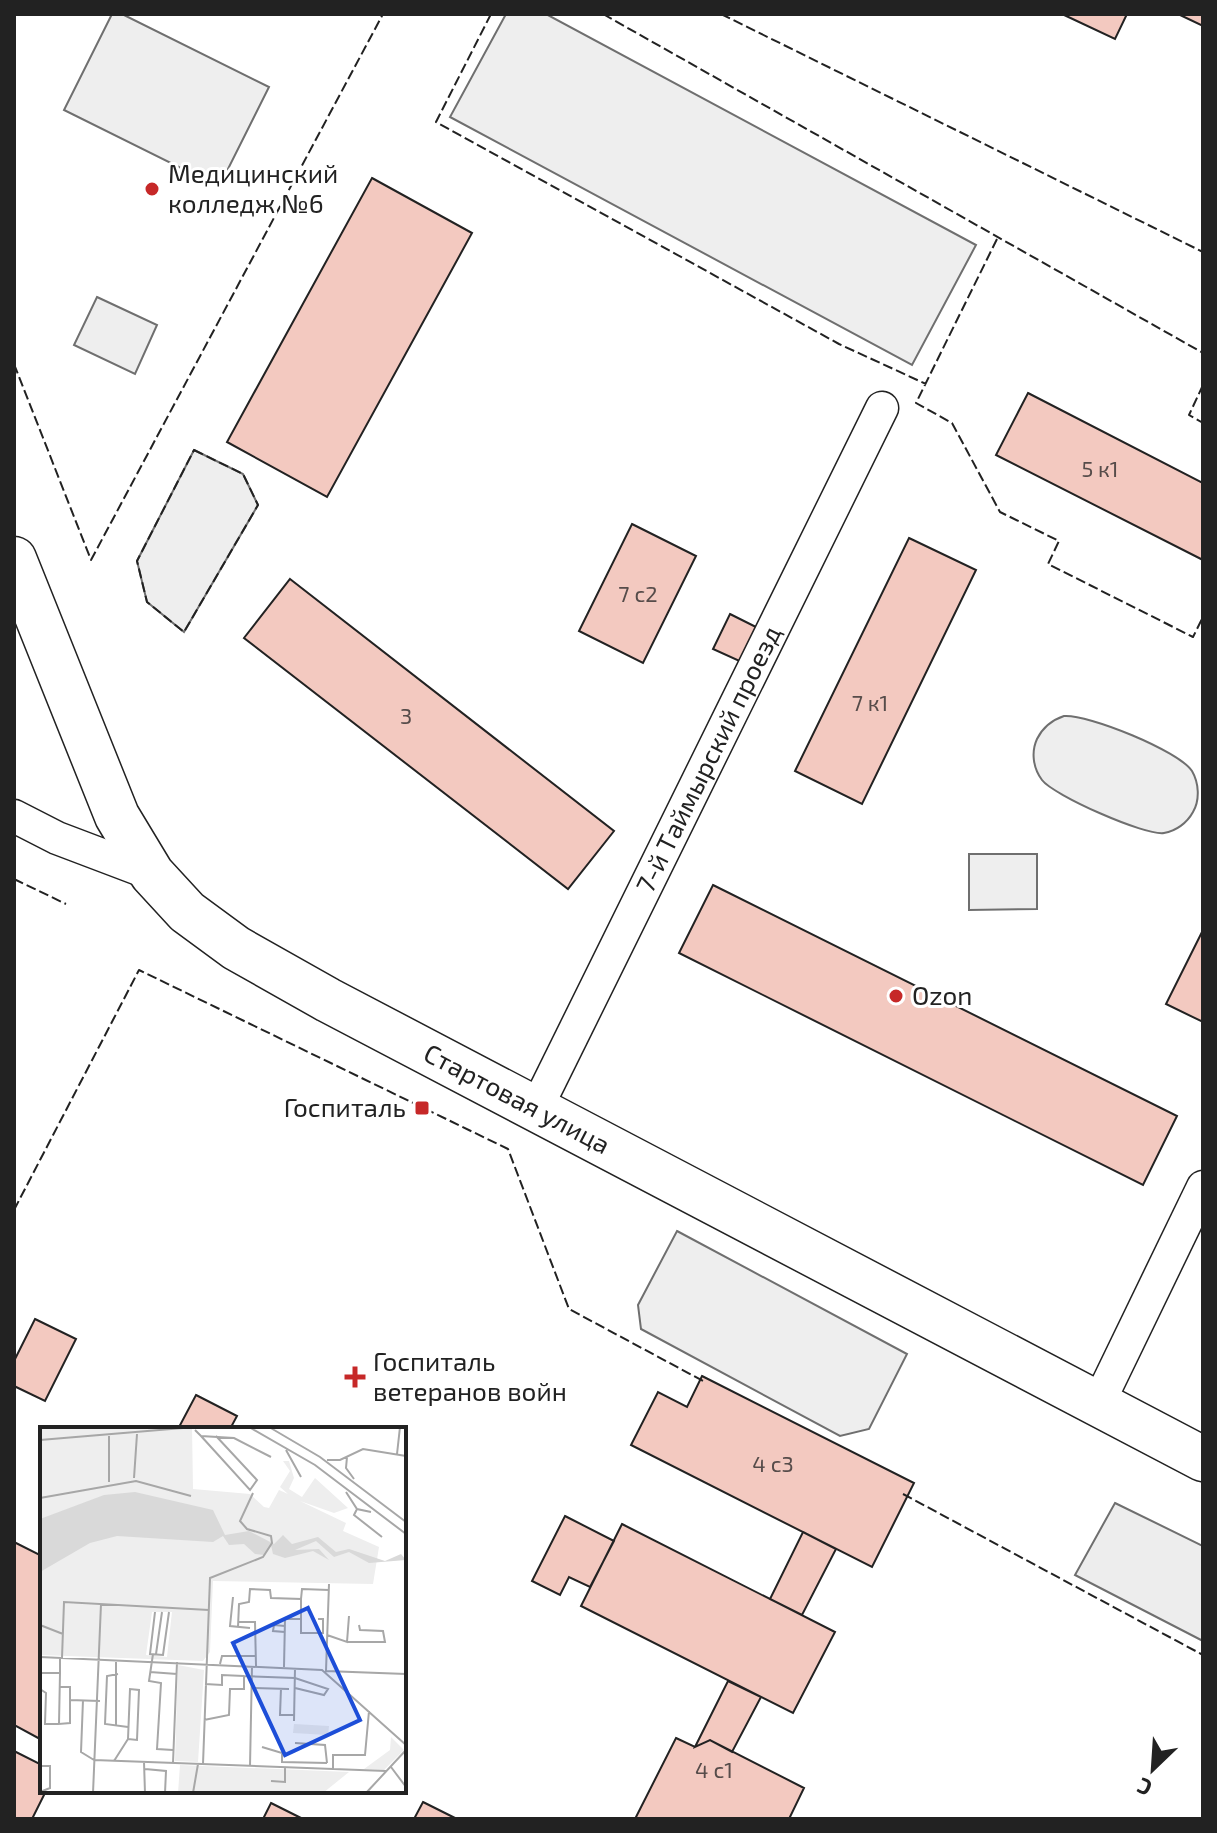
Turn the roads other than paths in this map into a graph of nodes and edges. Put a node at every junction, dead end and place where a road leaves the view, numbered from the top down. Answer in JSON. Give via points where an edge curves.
{"nodes":[{"id":1,"x":882,"y":408,"type":"dead end"},
{"id":2,"x":14,"y":559,"type":"edge"},
{"id":3,"x":14,"y":816,"type":"edge"},
{"id":4,"x":152,"y":874,"type":"junction"},
{"id":5,"x":536,"y":1109,"type":"junction"},
{"id":6,"x":1203,"y":1187,"type":"edge"},
{"id":7,"x":1098,"y":1404,"type":"junction"},
{"id":8,"x":1203,"y":1459,"type":"edge"}],
"edges":[{"from":1,"to":5,"type":"street","name":"7-й Таймырский проезд"},
{"from":2,"to":4,"type":"street","name":"Стартовая улица","via":[[117,816]]},
{"from":3,"to":4,"type":"street"},
{"from":4,"to":5,"type":"street","name":"Стартовая улица","via":[[187,912],[236,948]]},
{"from":5,"to":7,"type":"street","name":"Стартовая улица"},
{"from":6,"to":7,"type":"street"},
{"from":7,"to":8,"type":"street","name":"Стартовая улица"}]}
